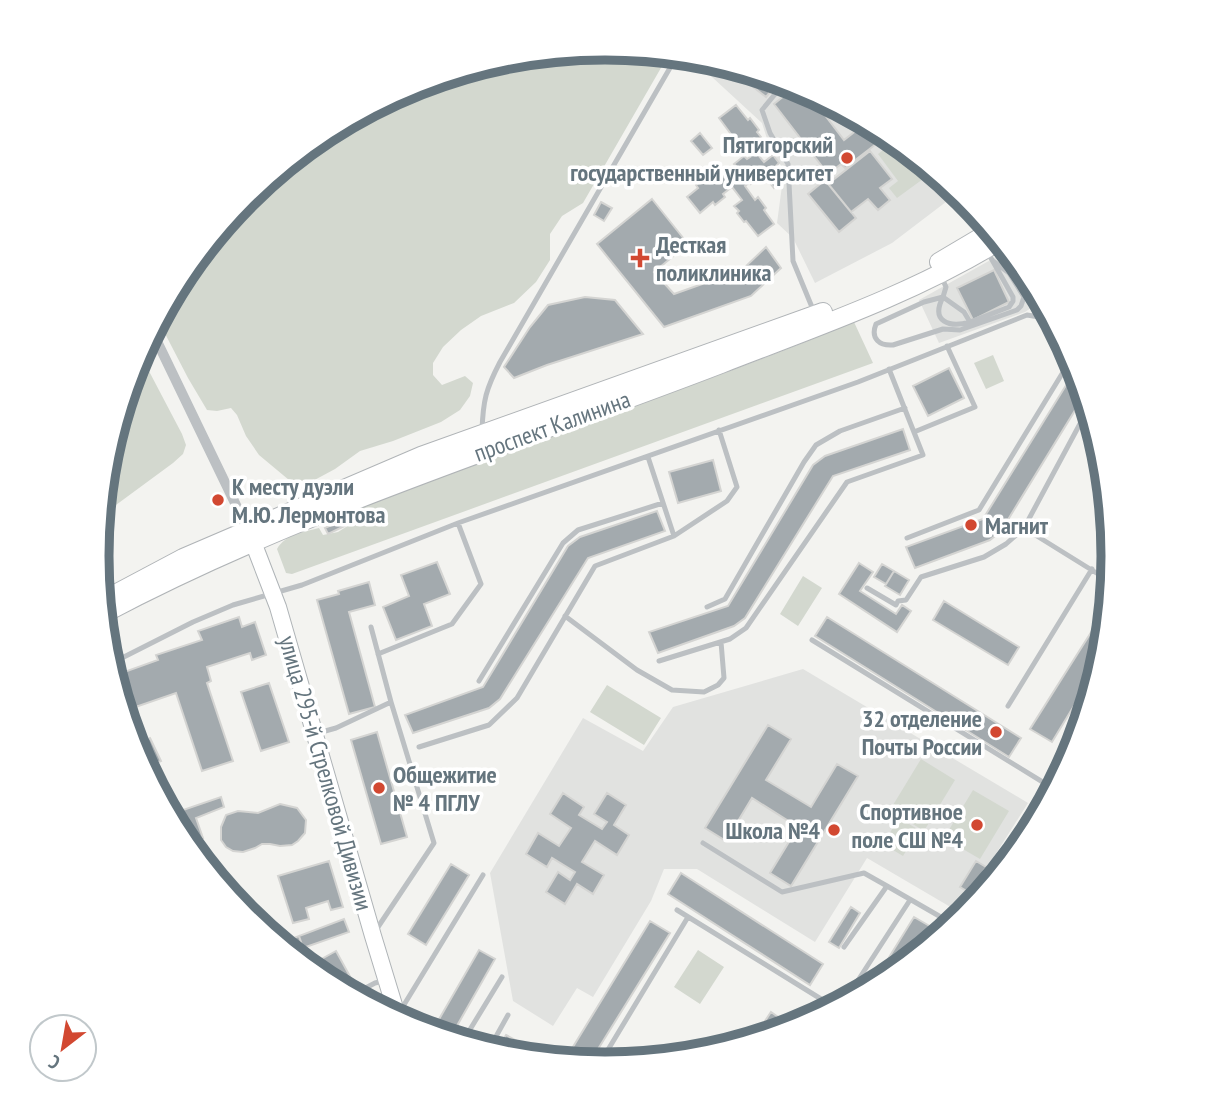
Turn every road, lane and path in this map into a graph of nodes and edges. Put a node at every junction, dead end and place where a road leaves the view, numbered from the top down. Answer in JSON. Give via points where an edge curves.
{"nodes":[{"id":1,"x":672,"y":64,"type":"edge"},
{"id":2,"x":778,"y":91,"type":"edge"},
{"id":3,"x":984,"y":235,"type":"edge"},
{"id":4,"x":993,"y":250,"type":"edge"},
{"id":5,"x":941,"y":275,"type":"junction"},
{"id":6,"x":943,"y":298,"type":"junction"},
{"id":7,"x":815,"y":315,"type":"junction"},
{"id":8,"x":1040,"y":317,"type":"edge"},
{"id":9,"x":970,"y":322,"type":"junction"},
{"id":10,"x":158,"y":343,"type":"edge"},
{"id":11,"x":947,"y":346,"type":"junction"},
{"id":12,"x":889,"y":369,"type":"junction"},
{"id":13,"x":1065,"y":369,"type":"edge"},
{"id":14,"x":905,"y":408,"type":"junction"},
{"id":15,"x":1082,"y":419,"type":"edge"},
{"id":16,"x":719,"y":430,"type":"junction"},
{"id":17,"x":914,"y":432,"type":"junction"},
{"id":18,"x":482,"y":434,"type":"junction"},
{"id":19,"x":648,"y":457,"type":"junction"},
{"id":20,"x":424,"y":464,"type":"junction"},
{"id":21,"x":663,"y":503,"type":"junction"},
{"id":22,"x":458,"y":523,"type":"junction"},
{"id":23,"x":1024,"y":528,"type":"junction"},
{"id":24,"x":251,"y":536,"type":"junction"},
{"id":25,"x":674,"y":536,"type":"junction"},
{"id":26,"x":907,"y":538,"type":"dead end"},
{"id":27,"x":1092,"y":569,"type":"junction"},
{"id":28,"x":1101,"y":574,"type":"edge"},
{"id":29,"x":867,"y":588,"type":"dead end"},
{"id":30,"x":273,"y":594,"type":"junction"},
{"id":31,"x":112,"y":596,"type":"edge"},
{"id":32,"x":707,"y":607,"type":"dead end"},
{"id":33,"x":113,"y":609,"type":"edge"},
{"id":34,"x":565,"y":616,"type":"junction"},
{"id":35,"x":371,"y":627,"type":"dead end"},
{"id":36,"x":813,"y":640,"type":"dead end"},
{"id":37,"x":721,"y":642,"type":"junction"},
{"id":38,"x":378,"y":654,"type":"junction"},
{"id":39,"x":120,"y":659,"type":"edge"},
{"id":40,"x":659,"y":661,"type":"dead end"},
{"id":41,"x":478,"y":681,"type":"dead end"},
{"id":42,"x":391,"y":702,"type":"junction"},
{"id":43,"x":1008,"y":706,"type":"dead end"},
{"id":44,"x":315,"y":734,"type":"junction"},
{"id":45,"x":419,"y":747,"type":"dead end"},
{"id":46,"x":1045,"y":784,"type":"edge"},
{"id":47,"x":703,"y":843,"type":"dead end"},
{"id":48,"x":484,"y":875,"type":"dead end"},
{"id":49,"x":887,"y":887,"type":"junction"},
{"id":50,"x":910,"y":900,"type":"junction"},
{"id":51,"x":677,"y":910,"type":"dead end"},
{"id":52,"x":688,"y":917,"type":"junction"},
{"id":53,"x":943,"y":918,"type":"edge"},
{"id":54,"x":373,"y":936,"type":"junction"},
{"id":55,"x":844,"y":947,"type":"dead end"},
{"id":56,"x":502,"y":976,"type":"dead end"},
{"id":57,"x":386,"y":981,"type":"junction"},
{"id":58,"x":856,"y":983,"type":"edge"},
{"id":59,"x":364,"y":989,"type":"edge"},
{"id":60,"x":824,"y":1001,"type":"edge"},
{"id":61,"x":394,"y":1004,"type":"edge"},
{"id":62,"x":403,"y":1008,"type":"edge"},
{"id":63,"x":508,"y":1015,"type":"dead end"},
{"id":64,"x":468,"y":1032,"type":"edge"},
{"id":65,"x":495,"y":1039,"type":"edge"},
{"id":66,"x":607,"y":1052,"type":"edge"}],
"edges":[{"from":1,"to":18,"type":"lane","via":[[488,385]]},
{"from":2,"to":7,"type":"lane","via":[[762,110],[788,164],[793,261]]},
{"from":3,"to":7,"type":"main road","name":"проспект Калинина","via":[[903,280]]},
{"from":4,"to":5,"type":"main road","name":"проспект Калинина"},
{"from":4,"to":6,"type":"lane","via":[[1024,297],[1017,310],[960,330],[943,329],[893,345],[878,343],[876,324]]},
{"from":4,"to":9,"type":"lane","via":[[1013,301],[1009,307]]},
{"from":5,"to":6,"type":"lane","via":[[946,287]]},
{"from":5,"to":20,"type":"main road","name":"проспект Калинина","via":[[674,382]]},
{"from":6,"to":9,"type":"lane"},
{"from":6,"to":9,"type":"lane","via":[[938,309],[941,319],[955,325]]},
{"from":7,"to":18,"type":"main road","name":"проспект Калинина"},
{"from":8,"to":11,"type":"lane","via":[[1027,315]]},
{"from":10,"to":24,"type":"street"},
{"from":11,"to":12,"type":"lane"},
{"from":11,"to":17,"type":"lane","via":[[975,407]]},
{"from":12,"to":14,"type":"lane"},
{"from":12,"to":16,"type":"lane"},
{"from":13,"to":26,"type":"lane","via":[[979,510]]},
{"from":14,"to":17,"type":"lane"},
{"from":14,"to":32,"type":"lane","via":[[816,444],[725,599]]},
{"from":15,"to":23,"type":"lane"},
{"from":16,"to":19,"type":"lane"},
{"from":16,"to":25,"type":"lane","via":[[737,487],[727,501]]},
{"from":17,"to":37,"type":"lane","via":[[923,455],[847,482],[746,628]]},
{"from":18,"to":20,"type":"main road","name":"проспект Калинина"},
{"from":19,"to":21,"type":"lane"},
{"from":19,"to":22,"type":"lane"},
{"from":20,"to":24,"type":"main road","name":"проспект Калинина"},
{"from":21,"to":25,"type":"lane"},
{"from":21,"to":41,"type":"lane","via":[[578,530],[563,542]]},
{"from":22,"to":30,"type":"lane"},
{"from":22,"to":38,"type":"lane","via":[[481,584],[452,624]]},
{"from":23,"to":27,"type":"lane"},
{"from":23,"to":29,"type":"lane","via":[[984,556],[921,578],[906,600],[896,605]]},
{"from":24,"to":30,"type":"street","name":"улица 295-й Стрелковой Дивизии"},
{"from":24,"to":31,"type":"main road","name":"проспект Калинина","via":[[183,558]]},
{"from":24,"to":33,"type":"main road","name":"проспект Калинина"},
{"from":25,"to":34,"type":"lane","via":[[595,566]]},
{"from":27,"to":28,"type":"lane"},
{"from":27,"to":43,"type":"lane"},
{"from":30,"to":39,"type":"lane","via":[[193,622]]},
{"from":30,"to":44,"type":"street","name":"улица 295-й Стрелковой Дивизии"},
{"from":34,"to":37,"type":"lane","via":[[672,690],[704,692],[718,685],[724,678]]},
{"from":34,"to":45,"type":"lane","via":[[517,698],[489,725]]},
{"from":35,"to":38,"type":"lane"},
{"from":36,"to":46,"type":"lane"},
{"from":37,"to":40,"type":"lane"},
{"from":38,"to":42,"type":"lane"},
{"from":42,"to":44,"type":"lane"},
{"from":42,"to":54,"type":"lane","via":[[434,843]]},
{"from":44,"to":54,"type":"street","name":"улица 295-й Стрелковой Дивизии"},
{"from":47,"to":49,"type":"lane","via":[[782,892],[864,873]]},
{"from":48,"to":62,"type":"lane"},
{"from":49,"to":50,"type":"lane"},
{"from":49,"to":55,"type":"lane"},
{"from":50,"to":53,"type":"lane"},
{"from":50,"to":58,"type":"lane"},
{"from":51,"to":52,"type":"lane"},
{"from":52,"to":60,"type":"lane"},
{"from":52,"to":66,"type":"lane"},
{"from":54,"to":57,"type":"street","name":"улица 295-й Стрелковой Дивизии"},
{"from":56,"to":64,"type":"lane"},
{"from":57,"to":59,"type":"lane"},
{"from":57,"to":61,"type":"street","name":"улица 295-й Стрелковой Дивизии"},
{"from":63,"to":65,"type":"lane"}]}
